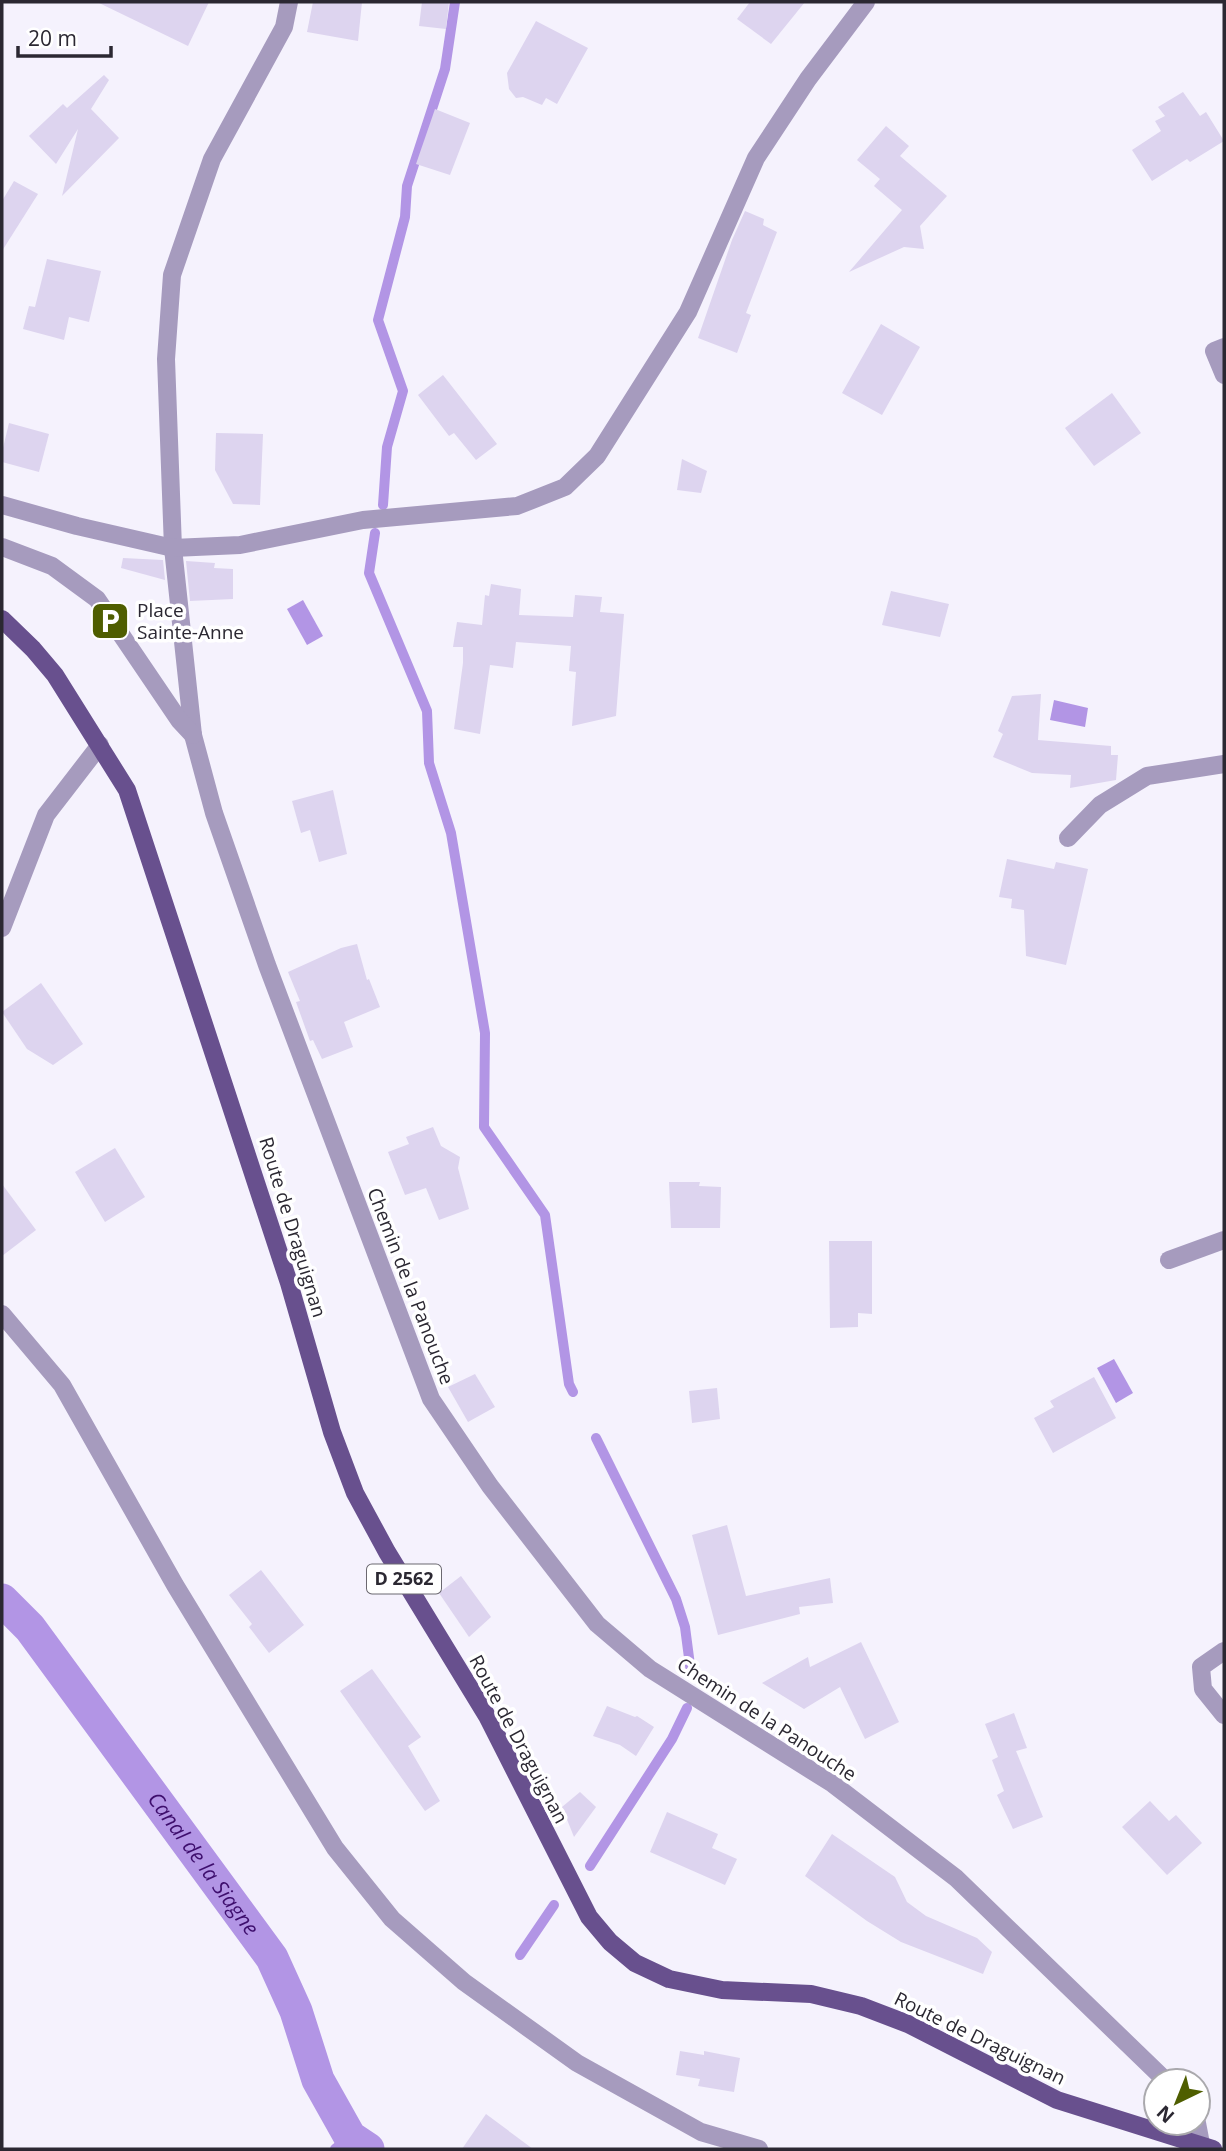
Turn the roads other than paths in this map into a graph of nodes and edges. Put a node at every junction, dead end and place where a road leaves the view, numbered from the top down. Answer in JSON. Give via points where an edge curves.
{"nodes":[{"id":1,"x":289,"y":2,"type":"edge"},
{"id":2,"x":866,"y":2,"type":"edge"},
{"id":3,"x":1224,"y":347,"type":"edge"},
{"id":4,"x":1224,"y":375,"type":"edge"},
{"id":5,"x":2,"y":505,"type":"edge"},
{"id":6,"x":2,"y":547,"type":"edge"},
{"id":7,"x":173,"y":548,"type":"junction"},
{"id":8,"x":2,"y":619,"type":"edge"},
{"id":9,"x":193,"y":735,"type":"junction"},
{"id":10,"x":100,"y":745,"type":"junction"},
{"id":11,"x":1224,"y":764,"type":"edge"},
{"id":12,"x":1068,"y":838,"type":"dead end"},
{"id":13,"x":2,"y":928,"type":"edge"},
{"id":14,"x":1224,"y":1240,"type":"edge"},
{"id":15,"x":1169,"y":1260,"type":"dead end"},
{"id":16,"x":2,"y":1314,"type":"edge"},
{"id":17,"x":1224,"y":1651,"type":"edge"},
{"id":18,"x":1224,"y":1715,"type":"edge"},
{"id":19,"x":1152,"y":2067,"type":"edge"},
{"id":20,"x":1207,"y":2146,"type":"edge"},
{"id":21,"x":759,"y":2149,"type":"edge"}],
"edges":[{"from":1,"to":7,"type":"street","name":"Chemin de la Panouche","via":[[284,27],[212,159],[172,275],[166,359]]},
{"from":2,"to":7,"type":"street","via":[[756,158],[688,312],[597,456],[565,487],[517,506],[363,520],[240,545]]},
{"from":3,"to":4,"type":"street","via":[[1214,351]]},
{"from":5,"to":7,"type":"street"},
{"from":6,"to":9,"type":"street","via":[[52,566],[97,599]]},
{"from":7,"to":9,"type":"street","name":"Chemin de la Panouche"},
{"from":8,"to":10,"type":"main road","name":"Route de Draguignan","number":"D 2562","via":[[55,675]]},
{"from":9,"to":19,"type":"street","name":"Chemin de la Panouche","via":[[214,813],[262,953],[431,1399],[490,1486],[597,1623],[650,1669],[833,1784],[956,1878]]},
{"from":10,"to":13,"type":"street","via":[[46,815]]},
{"from":10,"to":20,"type":"main road","name":"Route de Draguignan","number":"D 2562","via":[[127,790],[355,1493],[487,1716],[589,1917],[635,1964],[669,1979],[722,1990],[811,1994],[861,2006],[908,2024],[1057,2100]]},
{"from":11,"to":12,"type":"street","via":[[1147,776],[1100,806]]},
{"from":14,"to":15,"type":"street"},
{"from":16,"to":21,"type":"street","via":[[62,1385],[175,1585],[335,1849],[392,1919],[464,1982],[577,2063],[701,2132]]},
{"from":17,"to":18,"type":"street","via":[[1200,1667],[1203,1689]]}]}
